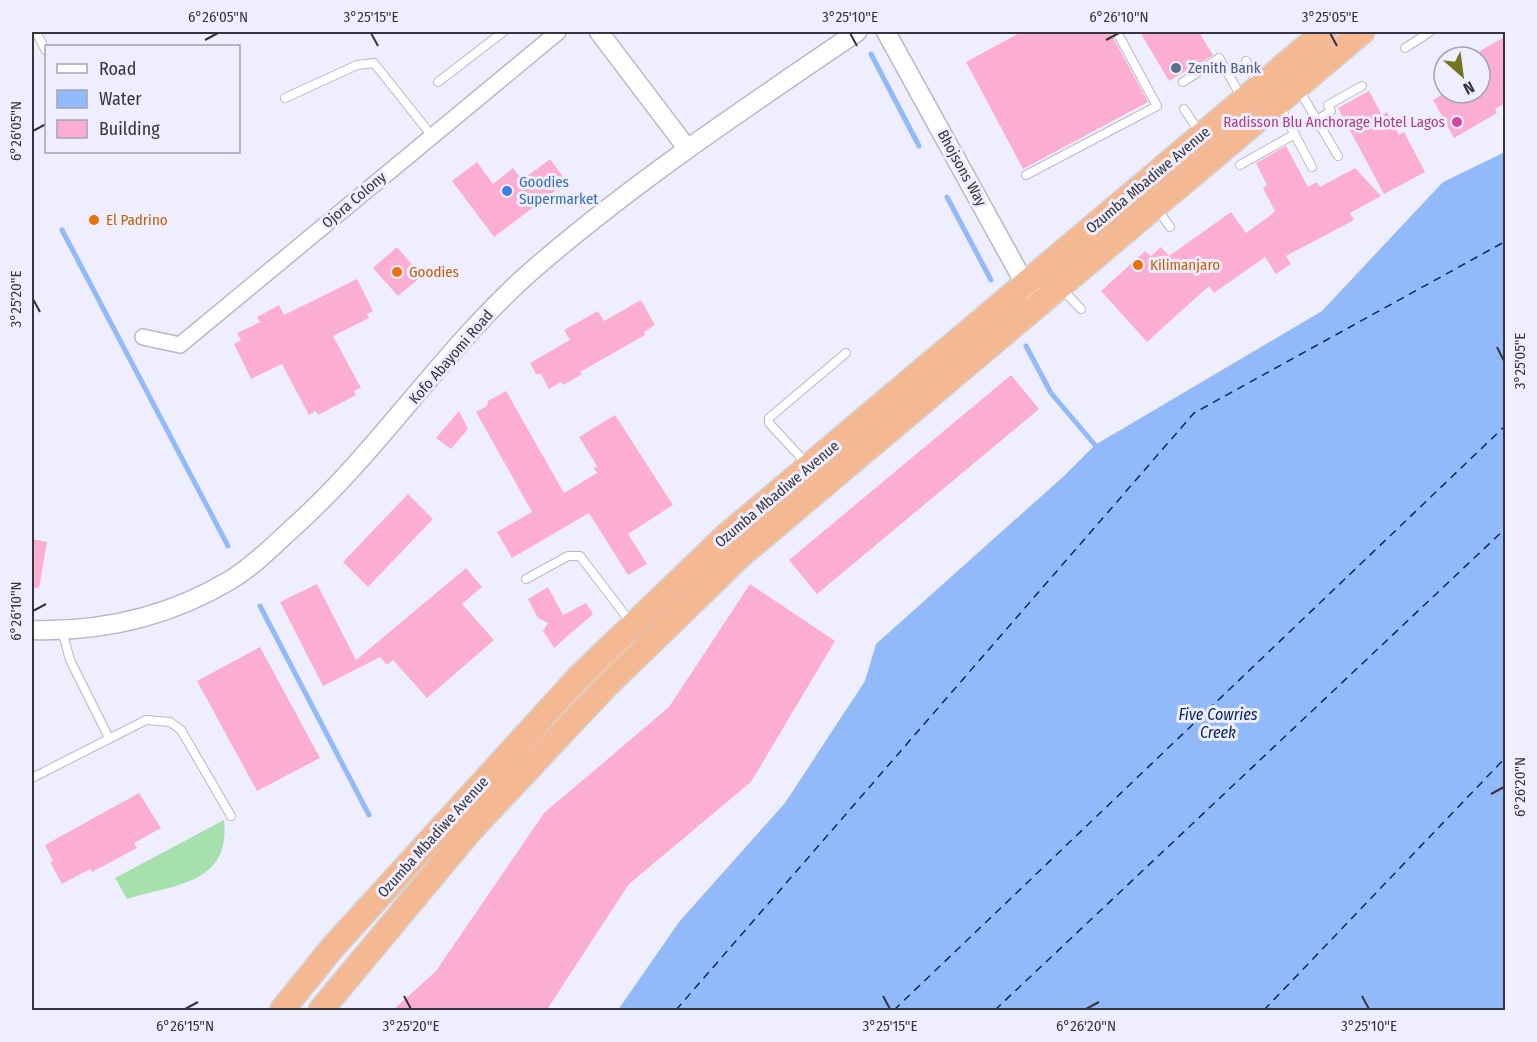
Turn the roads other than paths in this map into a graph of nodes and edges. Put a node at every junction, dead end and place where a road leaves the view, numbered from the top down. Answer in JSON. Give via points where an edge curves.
{"nodes":[{"id":1,"x":36,"y":32,"type":"edge"},
{"id":2,"x":503,"y":32,"type":"edge"},
{"id":3,"x":558,"y":32,"type":"edge"},
{"id":4,"x":599,"y":32,"type":"edge"},
{"id":5,"x":857,"y":32,"type":"edge"},
{"id":6,"x":886,"y":32,"type":"edge"},
{"id":7,"x":1117,"y":32,"type":"edge"},
{"id":8,"x":1324,"y":32,"type":"edge"},
{"id":9,"x":1362,"y":32,"type":"edge"},
{"id":10,"x":1430,"y":32,"type":"edge"},
{"id":11,"x":1405,"y":48,"type":"dead end"},
{"id":12,"x":45,"y":49,"type":"edge"},
{"id":13,"x":1246,"y":62,"type":"dead end"},
{"id":14,"x":438,"y":82,"type":"dead end"},
{"id":15,"x":1183,"y":82,"type":"dead end"},
{"id":16,"x":1362,"y":86,"type":"dead end"},
{"id":17,"x":1298,"y":87,"type":"junction"},
{"id":18,"x":1251,"y":93,"type":"junction"},
{"id":19,"x":285,"y":98,"type":"dead end"},
{"id":20,"x":1278,"y":104,"type":"junction"},
{"id":21,"x":1184,"y":109,"type":"dead end"},
{"id":22,"x":1317,"y":120,"type":"junction"},
{"id":23,"x":1295,"y":134,"type":"junction"},
{"id":24,"x":1201,"y":135,"type":"junction"},
{"id":25,"x":432,"y":136,"type":"junction"},
{"id":26,"x":687,"y":147,"type":"junction"},
{"id":27,"x":1338,"y":156,"type":"dead end"},
{"id":28,"x":1240,"y":165,"type":"dead end"},
{"id":29,"x":1312,"y":167,"type":"dead end"},
{"id":30,"x":1026,"y":175,"type":"dead end"},
{"id":31,"x":1155,"y":207,"type":"junction"},
{"id":32,"x":1170,"y":227,"type":"dead end"},
{"id":33,"x":1025,"y":284,"type":"junction"},
{"id":34,"x":1060,"y":286,"type":"junction"},
{"id":35,"x":1041,"y":302,"type":"junction"},
{"id":36,"x":1081,"y":309,"type":"dead end"},
{"id":37,"x":143,"y":337,"type":"dead end"},
{"id":38,"x":846,"y":353,"type":"dead end"},
{"id":39,"x":808,"y":467,"type":"junction"},
{"id":40,"x":526,"y":579,"type":"dead end"},
{"id":41,"x":633,"y":625,"type":"junction"},
{"id":42,"x":32,"y":630,"type":"edge"},
{"id":43,"x":62,"y":630,"type":"junction"},
{"id":44,"x":109,"y":738,"type":"junction"},
{"id":45,"x":32,"y":778,"type":"edge"},
{"id":46,"x":231,"y":816,"type":"dead end"},
{"id":47,"x":333,"y":947,"type":"junction"},
{"id":48,"x":266,"y":1011,"type":"edge"},
{"id":49,"x":282,"y":1011,"type":"edge"},
{"id":50,"x":321,"y":1011,"type":"edge"}],
"edges":[{"from":1,"to":12,"type":"lane"},
{"from":2,"to":14,"type":"lane"},
{"from":3,"to":25,"type":"street","name":"Ojora Colony"},
{"from":4,"to":26,"type":"street"},
{"from":5,"to":26,"type":"street","name":"Kofo Abayomi Road"},
{"from":6,"to":33,"type":"street","name":"Bhojsons Way"},
{"from":7,"to":30,"type":"lane","via":[[1157,106]]},
{"from":8,"to":18,"type":"highway","name":"Ozumba Mbadiwe Avenue"},
{"from":9,"to":17,"type":"highway","name":"Ozumba Mbadiwe Avenue"},
{"from":10,"to":11,"type":"lane"},
{"from":13,"to":18,"type":"lane"},
{"from":15,"to":18,"type":"lane","via":[[1219,58]]},
{"from":16,"to":22,"type":"lane","via":[[1328,105],[1331,111]]},
{"from":17,"to":20,"type":"highway","name":"Ozumba Mbadiwe Avenue"},
{"from":17,"to":22,"type":"lane"},
{"from":18,"to":24,"type":"highway","name":"Ozumba Mbadiwe Avenue"},
{"from":19,"to":25,"type":"lane","via":[[357,65],[374,63]]},
{"from":20,"to":23,"type":"lane"},
{"from":20,"to":31,"type":"highway","name":"Ozumba Mbadiwe Avenue","via":[[1210,166]]},
{"from":21,"to":24,"type":"lane"},
{"from":22,"to":27,"type":"lane"},
{"from":23,"to":28,"type":"lane"},
{"from":23,"to":29,"type":"lane"},
{"from":24,"to":33,"type":"highway","name":"Ozumba Mbadiwe Avenue"},
{"from":25,"to":37,"type":"street","name":"Ojora Colony","via":[[180,345]]},
{"from":26,"to":43,"type":"street","name":"Kofo Abayomi Road","via":[[635,185],[493,308],[324,500],[234,578],[143,618]]},
{"from":31,"to":32,"type":"lane"},
{"from":31,"to":34,"type":"highway","name":"Ozumba Mbadiwe Avenue"},
{"from":33,"to":35,"type":"street","name":"Bhojsons Way"},
{"from":33,"to":39,"type":"highway","name":"Ozumba Mbadiwe Avenue"},
{"from":34,"to":35,"type":"highway","name":"Ozumba Mbadiwe Avenue"},
{"from":34,"to":36,"type":"lane"},
{"from":35,"to":50,"type":"highway","name":"Ozumba Mbadiwe Avenue","via":[[741,555],[605,687],[469,832]]},
{"from":38,"to":39,"type":"lane","via":[[769,418],[769,423]]},
{"from":39,"to":41,"type":"highway","name":"Ozumba Mbadiwe Avenue","via":[[726,536]]},
{"from":40,"to":41,"type":"lane","via":[[568,556],[580,556]]},
{"from":41,"to":47,"type":"highway","name":"Ozumba Mbadiwe Avenue","via":[[579,677]]},
{"from":42,"to":43,"type":"street","name":"Kofo Abayomi Road"},
{"from":43,"to":44,"type":"lane","via":[[70,660]]},
{"from":44,"to":45,"type":"lane"},
{"from":44,"to":46,"type":"lane","via":[[146,720],[170,722],[181,729]]},
{"from":47,"to":48,"type":"highway"},
{"from":47,"to":49,"type":"highway","name":"Ozumba Mbadiwe Avenue"}]}
